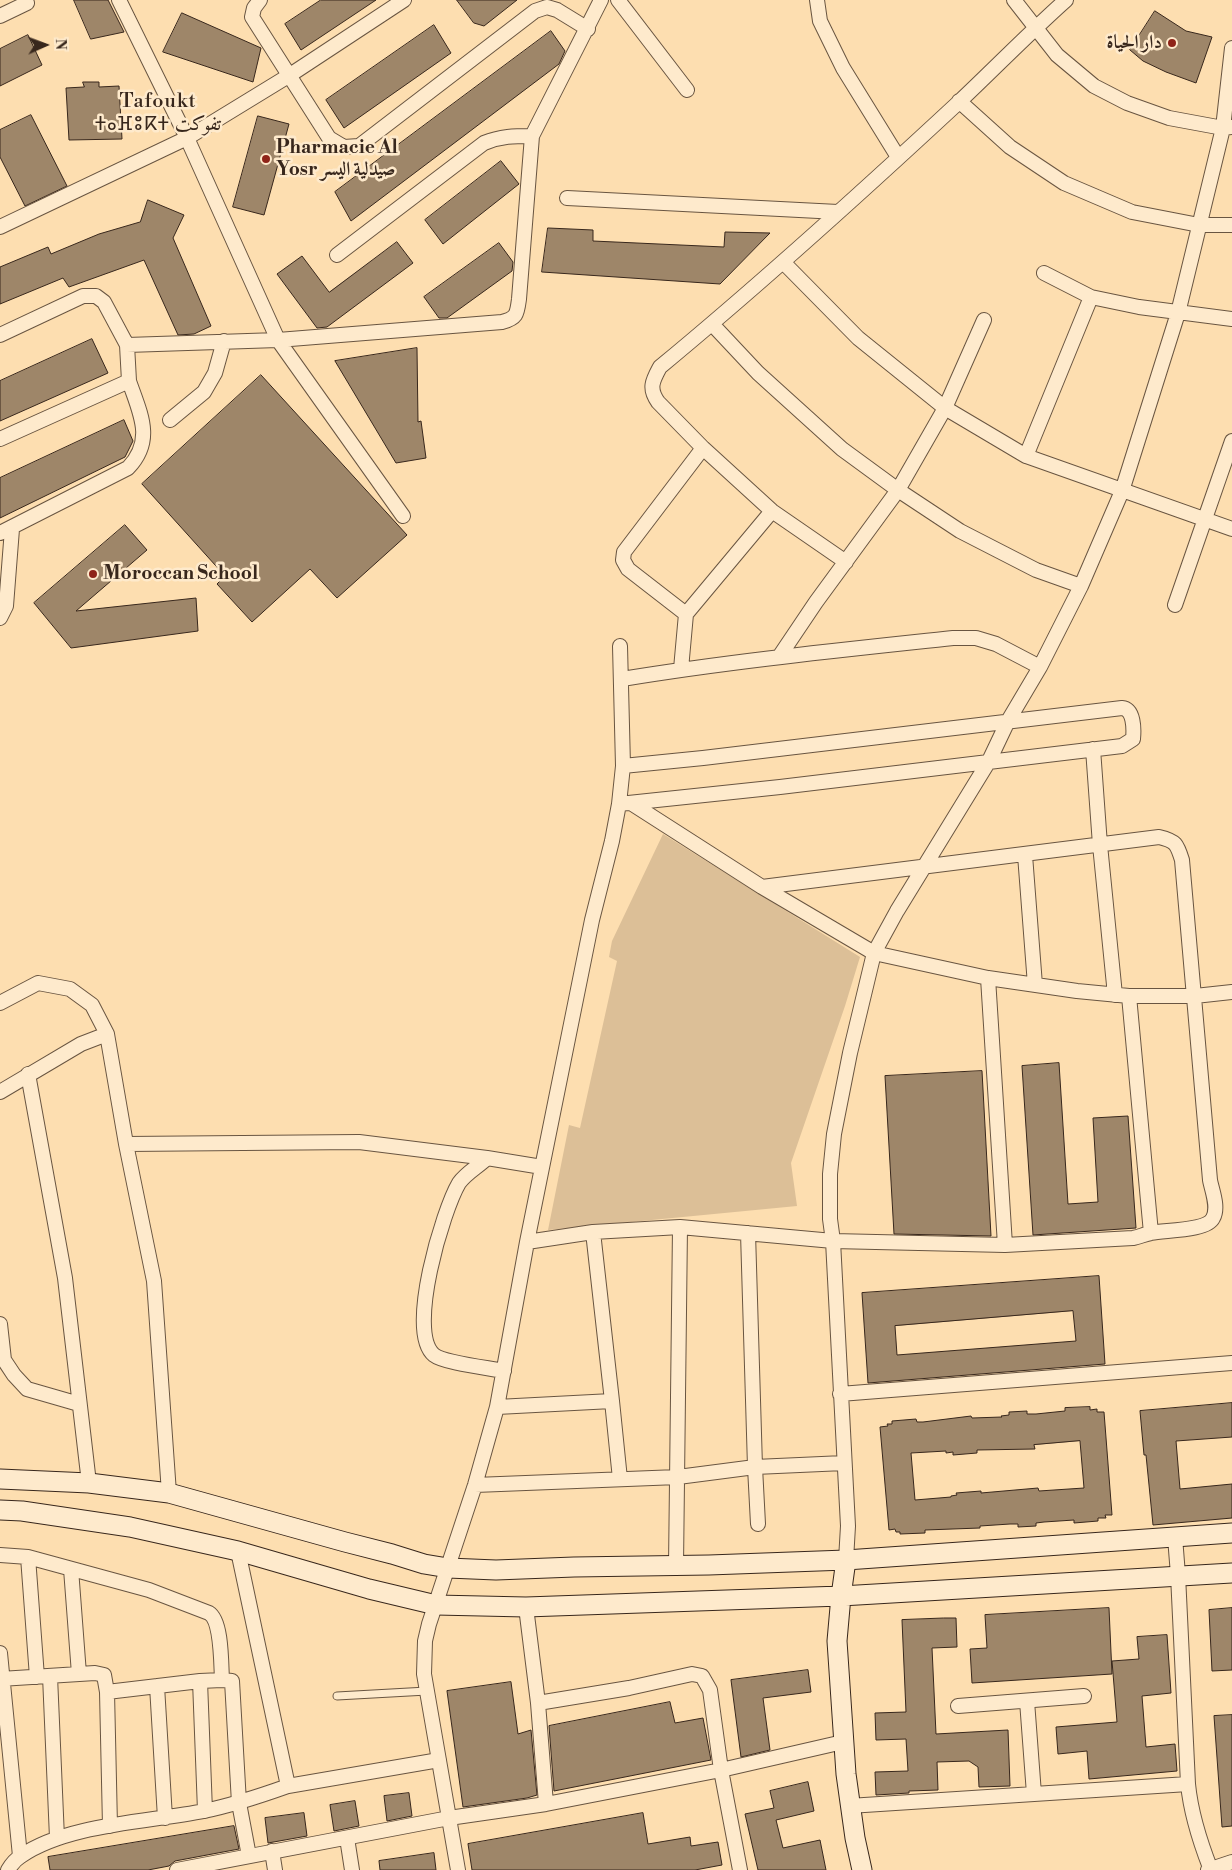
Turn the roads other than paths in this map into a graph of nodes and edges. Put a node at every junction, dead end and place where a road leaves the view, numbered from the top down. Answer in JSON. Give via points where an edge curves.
{"nodes":[{"id":1,"x":119,"y":0,"type":"edge"},
{"id":2,"x":260,"y":0,"type":"edge"},
{"id":3,"x":404,"y":0,"type":"edge"},
{"id":4,"x":601,"y":0,"type":"edge"},
{"id":5,"x":618,"y":0,"type":"edge"},
{"id":6,"x":818,"y":0,"type":"edge"},
{"id":7,"x":1014,"y":0,"type":"edge"},
{"id":8,"x":1066,"y":0,"type":"edge"},
{"id":9,"x":27,"y":3,"type":"dead end"},
{"id":10,"x":0,"y":16,"type":"edge"},
{"id":11,"x":1035,"y":28,"type":"junction"},
{"id":12,"x":588,"y":29,"type":"junction"},
{"id":13,"x":1232,"y":48,"type":"edge"},
{"id":14,"x":290,"y":75,"type":"junction"},
{"id":15,"x":687,"y":90,"type":"dead end"},
{"id":16,"x":959,"y":101,"type":"junction"},
{"id":17,"x":1227,"y":127,"type":"edge"},
{"id":18,"x":532,"y":136,"type":"junction"},
{"id":19,"x":187,"y":138,"type":"junction"},
{"id":20,"x":898,"y":157,"type":"junction"},
{"id":21,"x":567,"y":198,"type":"dead end"},
{"id":22,"x":838,"y":212,"type":"junction"},
{"id":23,"x":1199,"y":225,"type":"junction"},
{"id":24,"x":1232,"y":225,"type":"edge"},
{"id":25,"x":0,"y":227,"type":"edge"},
{"id":26,"x":337,"y":255,"type":"dead end"},
{"id":27,"x":783,"y":262,"type":"junction"},
{"id":28,"x":1044,"y":273,"type":"dead end"},
{"id":29,"x":1091,"y":297,"type":"junction"},
{"id":30,"x":1178,"y":313,"type":"junction"},
{"id":31,"x":1232,"y":319,"type":"edge"},
{"id":32,"x":984,"y":320,"type":"dead end"},
{"id":33,"x":712,"y":324,"type":"junction"},
{"id":34,"x":0,"y":335,"type":"edge"},
{"id":35,"x":278,"y":340,"type":"junction"},
{"id":36,"x":224,"y":341,"type":"junction"},
{"id":37,"x":126,"y":345,"type":"junction"},
{"id":38,"x":129,"y":381,"type":"junction"},
{"id":39,"x":945,"y":408,"type":"junction"},
{"id":40,"x":170,"y":420,"type":"dead end"},
{"id":41,"x":0,"y":439,"type":"edge"},
{"id":42,"x":1232,"y":441,"type":"edge"},
{"id":43,"x":703,"y":448,"type":"junction"},
{"id":44,"x":1026,"y":456,"type":"junction"},
{"id":45,"x":898,"y":490,"type":"junction"},
{"id":46,"x":1122,"y":491,"type":"junction"},
{"id":47,"x":772,"y":510,"type":"junction"},
{"id":48,"x":403,"y":516,"type":"dead end"},
{"id":49,"x":1205,"y":519,"type":"junction"},
{"id":50,"x":1232,"y":529,"type":"edge"},
{"id":51,"x":6,"y":531,"type":"edge"},
{"id":52,"x":846,"y":562,"type":"junction"},
{"id":53,"x":1081,"y":586,"type":"junction"},
{"id":54,"x":1175,"y":605,"type":"dead end"},
{"id":55,"x":686,"y":614,"type":"junction"},
{"id":56,"x":0,"y":618,"type":"edge"},
{"id":57,"x":620,"y":646,"type":"dead end"},
{"id":58,"x":779,"y":657,"type":"junction"},
{"id":59,"x":1040,"y":667,"type":"junction"},
{"id":60,"x":681,"y":669,"type":"junction"},
{"id":61,"x":622,"y":679,"type":"junction"},
{"id":62,"x":1008,"y":721,"type":"junction"},
{"id":63,"x":1093,"y":749,"type":"junction"},
{"id":64,"x":989,"y":761,"type":"junction"},
{"id":65,"x":623,"y":766,"type":"junction"},
{"id":66,"x":625,"y":804,"type":"junction"},
{"id":67,"x":1100,"y":845,"type":"junction"},
{"id":68,"x":1025,"y":855,"type":"junction"},
{"id":69,"x":925,"y":866,"type":"junction"},
{"id":70,"x":762,"y":887,"type":"junction"},
{"id":71,"x":874,"y":953,"type":"junction"},
{"id":72,"x":988,"y":978,"type":"junction"},
{"id":73,"x":1035,"y":985,"type":"junction"},
{"id":74,"x":1232,"y":992,"type":"edge"},
{"id":75,"x":1115,"y":995,"type":"junction"},
{"id":76,"x":1130,"y":996,"type":"junction"},
{"id":77,"x":1195,"y":996,"type":"junction"},
{"id":78,"x":0,"y":1002,"type":"edge"},
{"id":79,"x":107,"y":1034,"type":"junction"},
{"id":80,"x":28,"y":1074,"type":"junction"},
{"id":81,"x":0,"y":1092,"type":"edge"},
{"id":82,"x":126,"y":1144,"type":"junction"},
{"id":83,"x":487,"y":1158,"type":"junction"},
{"id":84,"x":542,"y":1167,"type":"junction"},
{"id":85,"x":680,"y":1227,"type":"junction"},
{"id":86,"x":593,"y":1232,"type":"junction"},
{"id":87,"x":748,"y":1233,"type":"junction"},
{"id":88,"x":1151,"y":1233,"type":"junction"},
{"id":89,"x":833,"y":1241,"type":"junction"},
{"id":90,"x":527,"y":1242,"type":"junction"},
{"id":91,"x":1005,"y":1245,"type":"junction"},
{"id":92,"x":0,"y":1324,"type":"edge"},
{"id":93,"x":1232,"y":1363,"type":"edge"},
{"id":94,"x":504,"y":1371,"type":"junction"},
{"id":95,"x":840,"y":1394,"type":"junction"},
{"id":96,"x":612,"y":1401,"type":"junction"},
{"id":97,"x":80,"y":1404,"type":"junction"},
{"id":98,"x":497,"y":1407,"type":"junction"},
{"id":99,"x":844,"y":1463,"type":"junction"},
{"id":100,"x":755,"y":1467,"type":"junction"},
{"id":101,"x":678,"y":1477,"type":"junction"},
{"id":102,"x":0,"y":1479,"type":"edge"},
{"id":103,"x":620,"y":1480,"type":"junction"},
{"id":104,"x":89,"y":1483,"type":"junction"},
{"id":105,"x":476,"y":1485,"type":"junction"},
{"id":106,"x":169,"y":1493,"type":"junction"},
{"id":107,"x":0,"y":1510,"type":"edge"},
{"id":108,"x":758,"y":1524,"type":"dead end"},
{"id":109,"x":1232,"y":1533,"type":"edge"},
{"id":110,"x":1175,"y":1536,"type":"junction"},
{"id":111,"x":238,"y":1551,"type":"junction"},
{"id":112,"x":0,"y":1555,"type":"edge"},
{"id":113,"x":28,"y":1557,"type":"junction"},
{"id":114,"x":846,"y":1560,"type":"junction"},
{"id":115,"x":676,"y":1566,"type":"junction"},
{"id":116,"x":448,"y":1568,"type":"junction"},
{"id":117,"x":71,"y":1569,"type":"junction"},
{"id":118,"x":1232,"y":1573,"type":"edge"},
{"id":119,"x":1178,"y":1576,"type":"junction"},
{"id":120,"x":841,"y":1596,"type":"junction"},
{"id":121,"x":436,"y":1605,"type":"junction"},
{"id":122,"x":526,"y":1607,"type":"junction"},
{"id":123,"x":0,"y":1653,"type":"edge"},
{"id":124,"x":79,"y":1674,"type":"junction"},
{"id":125,"x":44,"y":1676,"type":"junction"},
{"id":126,"x":2,"y":1679,"type":"edge"},
{"id":127,"x":222,"y":1680,"type":"junction"},
{"id":128,"x":200,"y":1682,"type":"junction"},
{"id":129,"x":157,"y":1686,"type":"junction"},
{"id":130,"x":427,"y":1691,"type":"junction"},
{"id":131,"x":107,"y":1692,"type":"junction"},
{"id":132,"x":337,"y":1696,"type":"dead end"},
{"id":133,"x":1084,"y":1696,"type":"dead end"},
{"id":134,"x":1027,"y":1701,"type":"junction"},
{"id":135,"x":538,"y":1703,"type":"junction"},
{"id":136,"x":958,"y":1706,"type":"dead end"},
{"id":137,"x":843,"y":1742,"type":"junction"},
{"id":138,"x":439,"y":1760,"type":"junction"},
{"id":139,"x":721,"y":1770,"type":"junction"},
{"id":140,"x":1188,"y":1784,"type":"junction"},
{"id":141,"x":288,"y":1786,"type":"junction"},
{"id":142,"x":1034,"y":1794,"type":"junction"},
{"id":143,"x":239,"y":1803,"type":"junction"},
{"id":144,"x":546,"y":1804,"type":"junction"},
{"id":145,"x":850,"y":1806,"type":"junction"},
{"id":146,"x":205,"y":1811,"type":"junction"},
{"id":147,"x":165,"y":1818,"type":"junction"},
{"id":148,"x":449,"y":1818,"type":"junction"},
{"id":149,"x":110,"y":1826,"type":"junction"},
{"id":150,"x":57,"y":1838,"type":"junction"},
{"id":151,"x":347,"y":1838,"type":"junction"},
{"id":152,"x":272,"y":1851,"type":"junction"},
{"id":153,"x":20,"y":1856,"type":"junction"},
{"id":154,"x":249,"y":1856,"type":"junction"},
{"id":155,"x":1232,"y":1862,"type":"edge"},
{"id":156,"x":202,"y":1868,"type":"edge"},
{"id":157,"x":8,"y":1870,"type":"edge"},
{"id":158,"x":177,"y":1870,"type":"edge"},
{"id":159,"x":275,"y":1870,"type":"edge"},
{"id":160,"x":352,"y":1870,"type":"edge"},
{"id":161,"x":458,"y":1870,"type":"edge"},
{"id":162,"x":740,"y":1870,"type":"edge"},
{"id":163,"x":862,"y":1870,"type":"edge"},
{"id":164,"x":1210,"y":1870,"type":"edge"}],
"edges":[{"from":1,"to":19,"type":"street"},
{"from":2,"to":14,"type":"street","via":[[252,17]]},
{"from":3,"to":14,"type":"street"},
{"from":4,"to":12,"type":"street"},
{"from":5,"to":15,"type":"street"},
{"from":6,"to":20,"type":"street","via":[[820,21],[843,68]]},
{"from":7,"to":11,"type":"street"},
{"from":8,"to":11,"type":"street"},
{"from":9,"to":10,"type":"street"},
{"from":11,"to":16,"type":"street"},
{"from":11,"to":17,"type":"street","via":[[1057,56],[1094,86],[1127,103],[1169,118]]},
{"from":12,"to":14,"type":"street","via":[[557,10],[547,7],[535,11],[360,146],[344,147],[329,138]]},
{"from":12,"to":18,"type":"street"},
{"from":13,"to":17,"type":"street"},
{"from":14,"to":19,"type":"street"},
{"from":16,"to":20,"type":"street"},
{"from":16,"to":23,"type":"street","via":[[1010,147],[1064,183],[1132,212]]},
{"from":17,"to":23,"type":"street"},
{"from":18,"to":26,"type":"street","via":[[498,137],[484,143]]},
{"from":18,"to":35,"type":"street","via":[[518,312],[512,319]]},
{"from":19,"to":25,"type":"street"},
{"from":19,"to":35,"type":"street"},
{"from":20,"to":22,"type":"street"},
{"from":21,"to":22,"type":"street"},
{"from":22,"to":27,"type":"street"},
{"from":23,"to":24,"type":"street"},
{"from":23,"to":30,"type":"street"},
{"from":27,"to":33,"type":"street"},
{"from":27,"to":39,"type":"street","via":[[858,338]]},
{"from":28,"to":29,"type":"street"},
{"from":29,"to":30,"type":"street"},
{"from":29,"to":44,"type":"street"},
{"from":30,"to":31,"type":"street"},
{"from":30,"to":46,"type":"street"},
{"from":32,"to":39,"type":"street"},
{"from":33,"to":43,"type":"street","via":[[660,367],[653,380],[652,395]]},
{"from":33,"to":45,"type":"street","via":[[758,372],[842,449]]},
{"from":34,"to":37,"type":"street","via":[[83,296],[96,296],[104,302]]},
{"from":35,"to":36,"type":"street"},
{"from":35,"to":48,"type":"street"},
{"from":36,"to":37,"type":"street"},
{"from":36,"to":40,"type":"street","via":[[215,373],[204,392]]},
{"from":37,"to":38,"type":"street"},
{"from":38,"to":41,"type":"street"},
{"from":38,"to":51,"type":"street","via":[[142,418],[144,440],[138,458],[128,468]]},
{"from":39,"to":44,"type":"street"},
{"from":39,"to":45,"type":"street"},
{"from":42,"to":49,"type":"street"},
{"from":43,"to":47,"type":"street"},
{"from":43,"to":55,"type":"street","via":[[624,552],[623,560],[628,569]]},
{"from":44,"to":46,"type":"street"},
{"from":45,"to":52,"type":"street"},
{"from":45,"to":53,"type":"street","via":[[960,531],[1036,570]]},
{"from":46,"to":49,"type":"street"},
{"from":46,"to":53,"type":"street"},
{"from":47,"to":52,"type":"street"},
{"from":47,"to":55,"type":"street"},
{"from":49,"to":50,"type":"street"},
{"from":49,"to":54,"type":"street"},
{"from":51,"to":56,"type":"street","via":[[6,606]]},
{"from":52,"to":58,"type":"street"},
{"from":53,"to":59,"type":"street"},
{"from":55,"to":60,"type":"street"},
{"from":57,"to":61,"type":"street"},
{"from":58,"to":59,"type":"street","via":[[976,638],[996,644]]},
{"from":58,"to":60,"type":"street"},
{"from":59,"to":62,"type":"street"},
{"from":60,"to":61,"type":"street"},
{"from":61,"to":65,"type":"street"},
{"from":62,"to":63,"type":"street","via":[[1127,708],[1133,739],[1122,746]]},
{"from":62,"to":64,"type":"street"},
{"from":62,"to":65,"type":"street"},
{"from":63,"to":64,"type":"street"},
{"from":63,"to":67,"type":"street"},
{"from":64,"to":66,"type":"street"},
{"from":64,"to":69,"type":"street"},
{"from":65,"to":66,"type":"street"},
{"from":66,"to":70,"type":"street"},
{"from":66,"to":84,"type":"street","via":[[592,920]]},
{"from":67,"to":68,"type":"street"},
{"from":67,"to":75,"type":"street"},
{"from":67,"to":77,"type":"street","via":[[1159,837],[1171,840],[1177,846],[1182,860]]},
{"from":68,"to":69,"type":"street"},
{"from":68,"to":73,"type":"street"},
{"from":69,"to":70,"type":"street"},
{"from":69,"to":71,"type":"street"},
{"from":70,"to":71,"type":"street"},
{"from":71,"to":72,"type":"street"},
{"from":71,"to":89,"type":"street","via":[[834,1134],[830,1183]]},
{"from":72,"to":73,"type":"street"},
{"from":72,"to":91,"type":"street"},
{"from":73,"to":75,"type":"street"},
{"from":74,"to":77,"type":"street"},
{"from":75,"to":76,"type":"street"},
{"from":76,"to":77,"type":"street"},
{"from":76,"to":88,"type":"street"},
{"from":77,"to":88,"type":"street","via":[[1215,1215],[1210,1222],[1199,1226]]},
{"from":78,"to":79,"type":"street","via":[[38,983],[70,989],[92,1005]]},
{"from":79,"to":80,"type":"street","via":[[81,1044]]},
{"from":79,"to":82,"type":"street"},
{"from":80,"to":81,"type":"street"},
{"from":80,"to":97,"type":"street","via":[[65,1278]]},
{"from":82,"to":83,"type":"street","via":[[360,1142]]},
{"from":82,"to":106,"type":"street","via":[[154,1281]]},
{"from":83,"to":84,"type":"street"},
{"from":83,"to":94,"type":"street","via":[[461,1181],[442,1224],[429,1275],[423,1321],[429,1347],[435,1356]]},
{"from":84,"to":90,"type":"street"},
{"from":85,"to":86,"type":"street"},
{"from":85,"to":87,"type":"street"},
{"from":85,"to":101,"type":"street"},
{"from":86,"to":90,"type":"street"},
{"from":86,"to":96,"type":"street"},
{"from":87,"to":89,"type":"street"},
{"from":87,"to":100,"type":"street"},
{"from":88,"to":91,"type":"street","via":[[1133,1238]]},
{"from":89,"to":91,"type":"street"},
{"from":89,"to":95,"type":"street"},
{"from":90,"to":94,"type":"street"},
{"from":92,"to":97,"type":"street","via":[[4,1360],[26,1388]]},
{"from":93,"to":95,"type":"street"},
{"from":94,"to":98,"type":"street"},
{"from":95,"to":99,"type":"street"},
{"from":96,"to":98,"type":"street"},
{"from":96,"to":103,"type":"street"},
{"from":97,"to":104,"type":"street"},
{"from":98,"to":105,"type":"street"},
{"from":99,"to":100,"type":"street"},
{"from":99,"to":114,"type":"street","via":[[848,1526]]},
{"from":100,"to":101,"type":"street"},
{"from":100,"to":108,"type":"street"},
{"from":101,"to":103,"type":"street"},
{"from":101,"to":115,"type":"street"},
{"from":102,"to":104,"type":"street"},
{"from":103,"to":105,"type":"street"},
{"from":104,"to":106,"type":"street"},
{"from":105,"to":116,"type":"street"},
{"from":106,"to":116,"type":"street"},
{"from":107,"to":111,"type":"street","via":[[130,1527]]},
{"from":109,"to":110,"type":"street"},
{"from":110,"to":114,"type":"street"},
{"from":110,"to":119,"type":"street"},
{"from":111,"to":121,"type":"street"},
{"from":111,"to":141,"type":"street"},
{"from":112,"to":113,"type":"street"},
{"from":113,"to":117,"type":"street"},
{"from":113,"to":125,"type":"street"},
{"from":114,"to":115,"type":"street"},
{"from":114,"to":120,"type":"street"},
{"from":115,"to":116,"type":"street"},
{"from":116,"to":121,"type":"street"},
{"from":117,"to":124,"type":"street"},
{"from":117,"to":127,"type":"street","via":[[149,1590],[212,1615],[218,1626]]},
{"from":118,"to":119,"type":"street"},
{"from":119,"to":120,"type":"street"},
{"from":119,"to":140,"type":"street"},
{"from":120,"to":122,"type":"street"},
{"from":120,"to":137,"type":"street","via":[[837,1641]]},
{"from":121,"to":122,"type":"street"},
{"from":121,"to":130,"type":"street","via":[[425,1641]]},
{"from":122,"to":135,"type":"street"},
{"from":123,"to":126,"type":"street"},
{"from":124,"to":125,"type":"street"},
{"from":124,"to":131,"type":"street","via":[[103,1674]]},
{"from":125,"to":126,"type":"street"},
{"from":125,"to":150,"type":"street"},
{"from":126,"to":153,"type":"street"},
{"from":127,"to":128,"type":"street"},
{"from":127,"to":143,"type":"street","via":[[232,1681]]},
{"from":128,"to":129,"type":"street"},
{"from":128,"to":146,"type":"street"},
{"from":129,"to":131,"type":"street"},
{"from":129,"to":147,"type":"street"},
{"from":130,"to":132,"type":"lane"},
{"from":130,"to":138,"type":"street"},
{"from":131,"to":149,"type":"street"},
{"from":133,"to":134,"type":"street"},
{"from":134,"to":136,"type":"street"},
{"from":134,"to":142,"type":"street"},
{"from":135,"to":139,"type":"street","via":[[700,1675],[710,1690]]},
{"from":135,"to":144,"type":"street"},
{"from":137,"to":139,"type":"street"},
{"from":137,"to":145,"type":"street"},
{"from":138,"to":141,"type":"street"},
{"from":138,"to":148,"type":"street"},
{"from":139,"to":144,"type":"street"},
{"from":139,"to":162,"type":"street"},
{"from":140,"to":142,"type":"street"},
{"from":140,"to":164,"type":"street","via":[[1190,1804]]},
{"from":141,"to":143,"type":"street"},
{"from":142,"to":145,"type":"street"},
{"from":143,"to":146,"type":"street"},
{"from":143,"to":154,"type":"street"},
{"from":144,"to":148,"type":"street"},
{"from":145,"to":163,"type":"street"},
{"from":146,"to":147,"type":"street"},
{"from":147,"to":149,"type":"street"},
{"from":148,"to":151,"type":"street"},
{"from":148,"to":161,"type":"street"},
{"from":149,"to":150,"type":"street"},
{"from":150,"to":153,"type":"street"},
{"from":151,"to":152,"type":"street"},
{"from":151,"to":160,"type":"street"},
{"from":152,"to":154,"type":"street"},
{"from":152,"to":159,"type":"street"},
{"from":153,"to":157,"type":"street"},
{"from":154,"to":156,"type":"street"},
{"from":155,"to":164,"type":"street"},
{"from":156,"to":158,"type":"street"}]}
